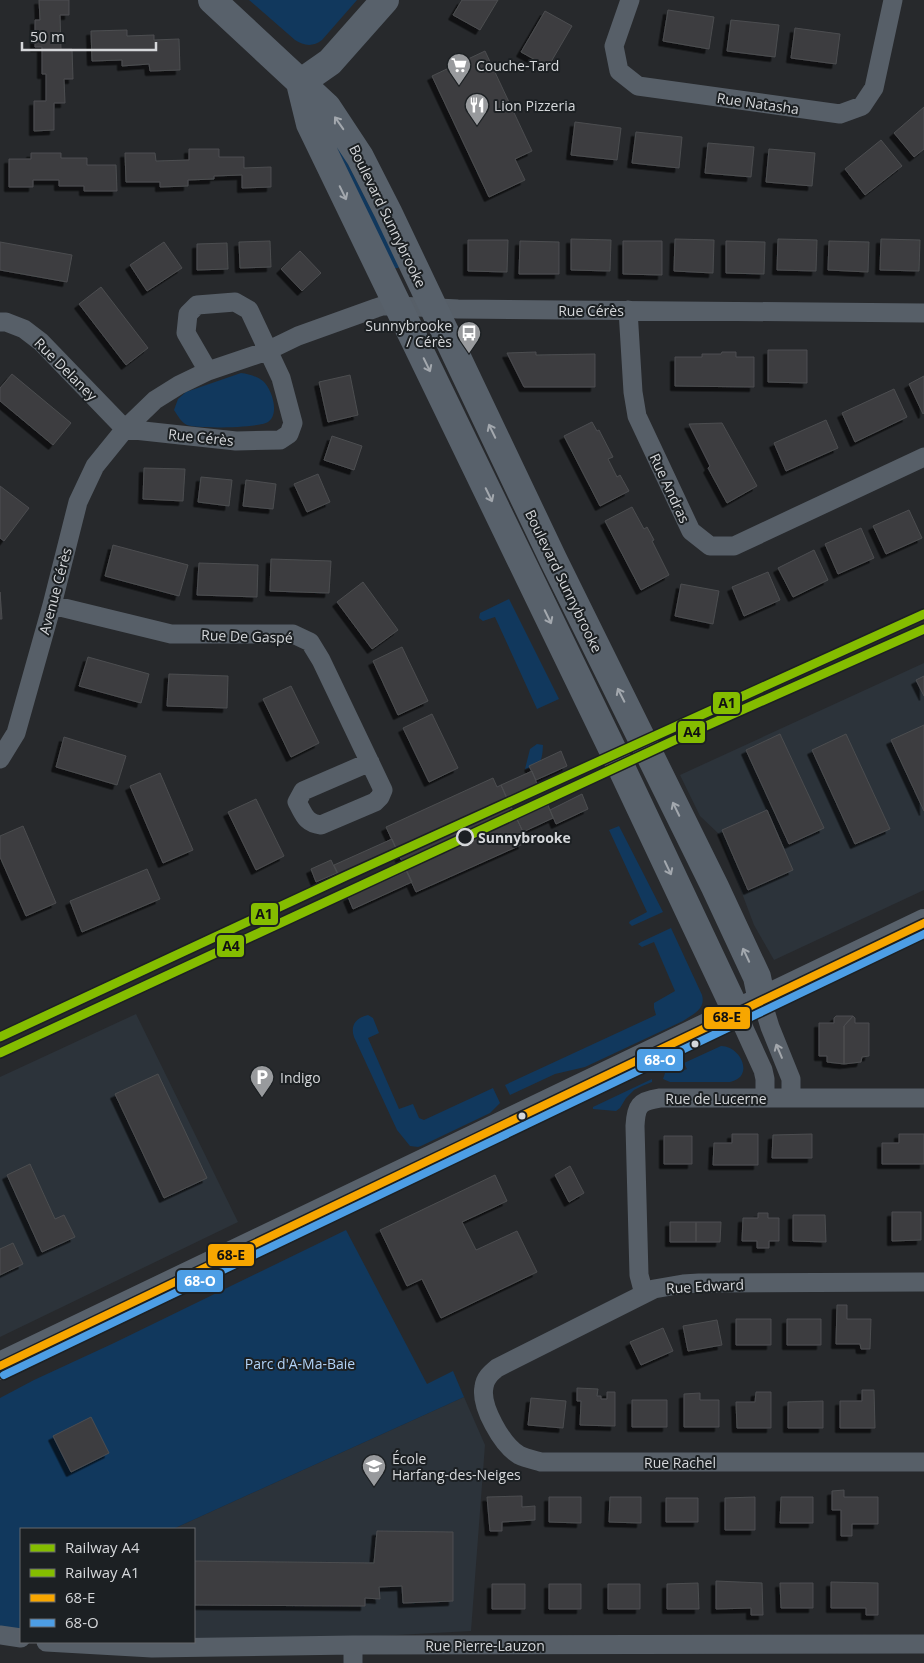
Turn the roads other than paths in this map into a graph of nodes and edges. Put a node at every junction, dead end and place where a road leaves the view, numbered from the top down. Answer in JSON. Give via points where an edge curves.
{"nodes":[{"id":1,"x":212,"y":0,"type":"edge"},
{"id":2,"x":385,"y":0,"type":"edge"},
{"id":3,"x":630,"y":0,"type":"edge"},
{"id":4,"x":894,"y":0,"type":"edge"},
{"id":5,"x":300,"y":83,"type":"junction"},
{"id":6,"x":398,"y":306,"type":"junction"},
{"id":7,"x":432,"y":307,"type":"junction"},
{"id":8,"x":628,"y":310,"type":"junction"},
{"id":9,"x":924,"y":313,"type":"edge"},
{"id":10,"x":0,"y":322,"type":"edge"},
{"id":11,"x":267,"y":351,"type":"junction"},
{"id":12,"x":208,"y":371,"type":"junction"},
{"id":13,"x":124,"y":429,"type":"junction"},
{"id":14,"x":924,"y":457,"type":"edge"},
{"id":15,"x":52,"y":605,"type":"junction"},
{"id":16,"x":0,"y":760,"type":"edge"},
{"id":17,"x":370,"y":762,"type":"dead end"},
{"id":18,"x":924,"y":923,"type":"edge"},
{"id":19,"x":762,"y":1001,"type":"junction"},
{"id":20,"x":737,"y":1013,"type":"junction"},
{"id":21,"x":766,"y":1098,"type":"junction"},
{"id":22,"x":791,"y":1098,"type":"junction"},
{"id":23,"x":924,"y":1098,"type":"edge"},
{"id":24,"x":924,"y":1282,"type":"edge"},
{"id":25,"x":644,"y":1294,"type":"junction"},
{"id":26,"x":0,"y":1366,"type":"edge"},
{"id":27,"x":484,"y":1385,"type":"joint"},
{"id":28,"x":924,"y":1462,"type":"edge"},
{"id":29,"x":0,"y":1636,"type":"edge"},
{"id":30,"x":20,"y":1638,"type":"edge"},
{"id":31,"x":64,"y":1643,"type":"edge"},
{"id":32,"x":924,"y":1644,"type":"edge"},
{"id":33,"x":353,"y":1654,"type":"edge"}],
"edges":[{"from":1,"to":5,"type":"street","name":"Boulevard Sunnybrooke"},
{"from":2,"to":5,"type":"street","via":[[330,62]]},
{"from":3,"to":4,"type":"street","name":"Rue Natasha","via":[[614,46],[619,71],[638,86],[840,114],[862,106],[874,88]]},
{"from":5,"to":6,"type":"street","one_way":true,"via":[[310,124]]},
{"from":7,"to":5,"type":"street","name":"Boulevard Sunnybrooke","one_way":true,"via":[[360,157],[327,106]]},
{"from":6,"to":7,"type":"street","name":"Rue Cérès"},
{"from":6,"to":11,"type":"street","name":"Rue Cérès","via":[[376,308],[298,336]]},
{"from":6,"to":20,"type":"street","one_way":true},
{"from":7,"to":8,"type":"street","name":"Rue Cérès"},
{"from":19,"to":7,"type":"street","name":"Boulevard Sunnybrooke","one_way":true,"via":[[757,978],[715,887]]},
{"from":8,"to":9,"type":"street","name":"Rue Cérès"},
{"from":8,"to":14,"type":"street","name":"Rue Andras","via":[[637,416],[691,531],[710,546],[734,546]]},
{"from":10,"to":13,"type":"street","name":"Rue Delaney","via":[[24,329],[41,342]]},
{"from":11,"to":12,"type":"street","name":"Rue Cérès"},
{"from":11,"to":12,"type":"street","name":"Rue Cérès","via":[[250,310],[235,302],[197,305],[188,314],[186,333]]},
{"from":11,"to":13,"type":"street","name":"Rue Cérès","via":[[281,378],[292,423],[289,434],[280,440],[236,441]]},
{"from":12,"to":13,"type":"street","name":"Rue Cérès","via":[[155,400]]},
{"from":13,"to":15,"type":"street","name":"Avenue Cérès","via":[[95,466],[78,502]]},
{"from":15,"to":16,"type":"street","name":"Avenue Cérès","via":[[16,733]]},
{"from":15,"to":17,"type":"street","name":"Rue De Gaspé","via":[[171,634],[293,634],[310,642]]},
{"from":18,"to":19,"type":"street"},
{"from":19,"to":20,"type":"street"},
{"from":22,"to":19,"type":"street","name":"Boulevard Sunnybrooke","one_way":true,"via":[[791,1079]]},
{"from":20,"to":21,"type":"street","via":[[763,1070]]},
{"from":20,"to":26,"type":"street"},
{"from":21,"to":22,"type":"street","name":"Rue de Lucerne"},
{"from":21,"to":25,"type":"street","name":"Rue de Lucerne","via":[[660,1098],[645,1101],[637,1109],[636,1205],[639,1275]]},
{"from":22,"to":23,"type":"street","name":"Rue de Lucerne"},
{"from":24,"to":25,"type":"street","name":"Rue Edward","via":[[699,1283],[669,1286]]},
{"from":25,"to":27,"type":"street","name":"Rue Edward","via":[[507,1362],[491,1373]]},
{"from":27,"to":28,"type":"street","name":"Rue Rachel","via":[[483,1397],[502,1439],[519,1455],[541,1462]]},
{"from":29,"to":30,"type":"street"},
{"from":31,"to":33,"type":"street","name":"Rue Pierre-Lauzon"},
{"from":32,"to":33,"type":"street","name":"Rue Pierre-Lauzon"}]}
